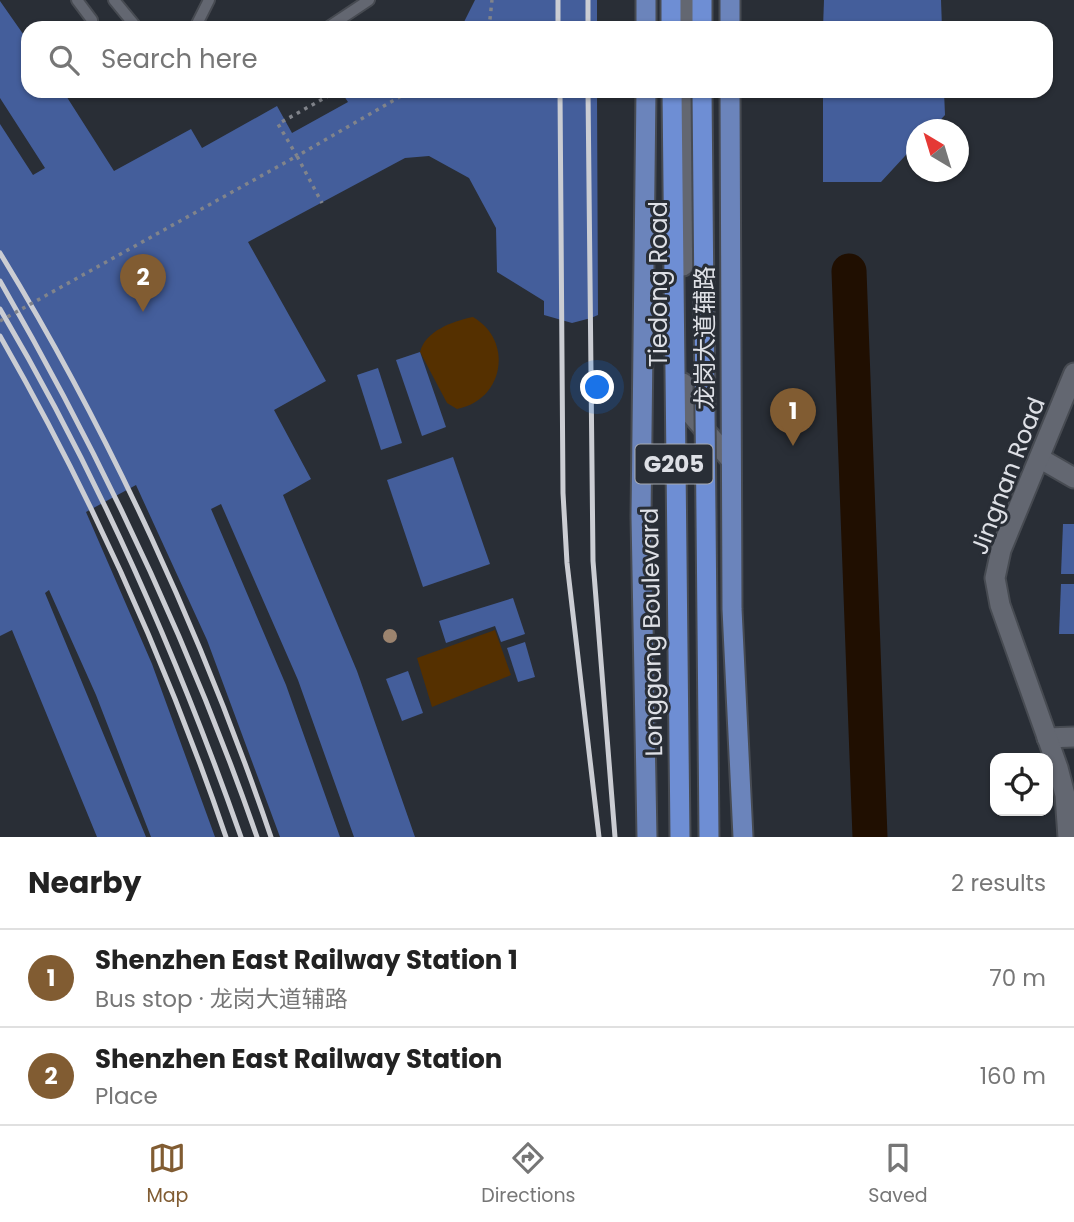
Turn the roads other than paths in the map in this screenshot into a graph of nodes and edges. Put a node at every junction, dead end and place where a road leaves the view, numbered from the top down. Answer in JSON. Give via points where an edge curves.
{"nodes":[{"id":1,"x":77,"y":0,"type":"edge"},
{"id":2,"x":114,"y":0,"type":"edge"},
{"id":3,"x":209,"y":0,"type":"edge"},
{"id":4,"x":369,"y":0,"type":"edge"},
{"id":5,"x":646,"y":0,"type":"edge"},
{"id":6,"x":671,"y":0,"type":"edge"},
{"id":7,"x":686,"y":0,"type":"edge"},
{"id":8,"x":702,"y":0,"type":"edge"},
{"id":9,"x":730,"y":0,"type":"edge"},
{"id":10,"x":92,"y":20,"type":"dead end"},
{"id":11,"x":131,"y":21,"type":"edge"},
{"id":12,"x":198,"y":21,"type":"edge"},
{"id":13,"x":338,"y":21,"type":"edge"},
{"id":14,"x":646,"y":21,"type":"edge"},
{"id":15,"x":671,"y":21,"type":"edge"},
{"id":16,"x":685,"y":21,"type":"edge"},
{"id":17,"x":702,"y":21,"type":"edge"},
{"id":18,"x":730,"y":21,"type":"edge"},
{"id":19,"x":646,"y":98,"type":"edge"},
{"id":20,"x":672,"y":98,"type":"edge"},
{"id":21,"x":684,"y":98,"type":"edge"},
{"id":22,"x":702,"y":98,"type":"edge"},
{"id":23,"x":730,"y":98,"type":"edge"},
{"id":24,"x":1074,"y":373,"type":"edge"},
{"id":25,"x":730,"y":459,"type":"junction"},
{"id":26,"x":1041,"y":459,"type":"junction"},
{"id":27,"x":1074,"y":478,"type":"edge"},
{"id":28,"x":1074,"y":737,"type":"edge"},
{"id":29,"x":1047,"y":738,"type":"junction"},
{"id":30,"x":1065,"y":835,"type":"edge"},
{"id":31,"x":647,"y":837,"type":"edge"},
{"id":32,"x":680,"y":837,"type":"edge"},
{"id":33,"x":709,"y":837,"type":"edge"},
{"id":34,"x":743,"y":837,"type":"edge"}],
"edges":[{"from":1,"to":10,"type":"lane"},
{"from":2,"to":11,"type":"lane"},
{"from":3,"to":12,"type":"lane"},
{"from":4,"to":13,"type":"lane"},
{"from":5,"to":14,"type":"main road"},
{"from":6,"to":15,"type":"highway"},
{"from":7,"to":16,"type":"street"},
{"from":8,"to":17,"type":"highway"},
{"from":9,"to":18,"type":"main road"},
{"from":19,"to":31,"type":"main road","via":[[641,517]]},
{"from":20,"to":32,"type":"highway","name":"Longgang Boulevard","number":"G205"},
{"from":21,"to":25,"type":"street","name":"Tiedong Road","via":[[683,405]]},
{"from":22,"to":33,"type":"highway","number":"G205","bridge":true},
{"from":23,"to":25,"type":"main road","name":"龙岗大道辅路"},
{"from":24,"to":26,"type":"street","name":"Jingnan Road"},
{"from":25,"to":34,"type":"main road","name":"龙岗大道辅路"},
{"from":26,"to":27,"type":"street"},
{"from":26,"to":29,"type":"street","name":"Jingnan Road","via":[[1001,550],[995,578],[1000,605]]},
{"from":28,"to":29,"type":"street"},
{"from":29,"to":30,"type":"street","name":"Jingnan Road","via":[[1065,795]]}]}
